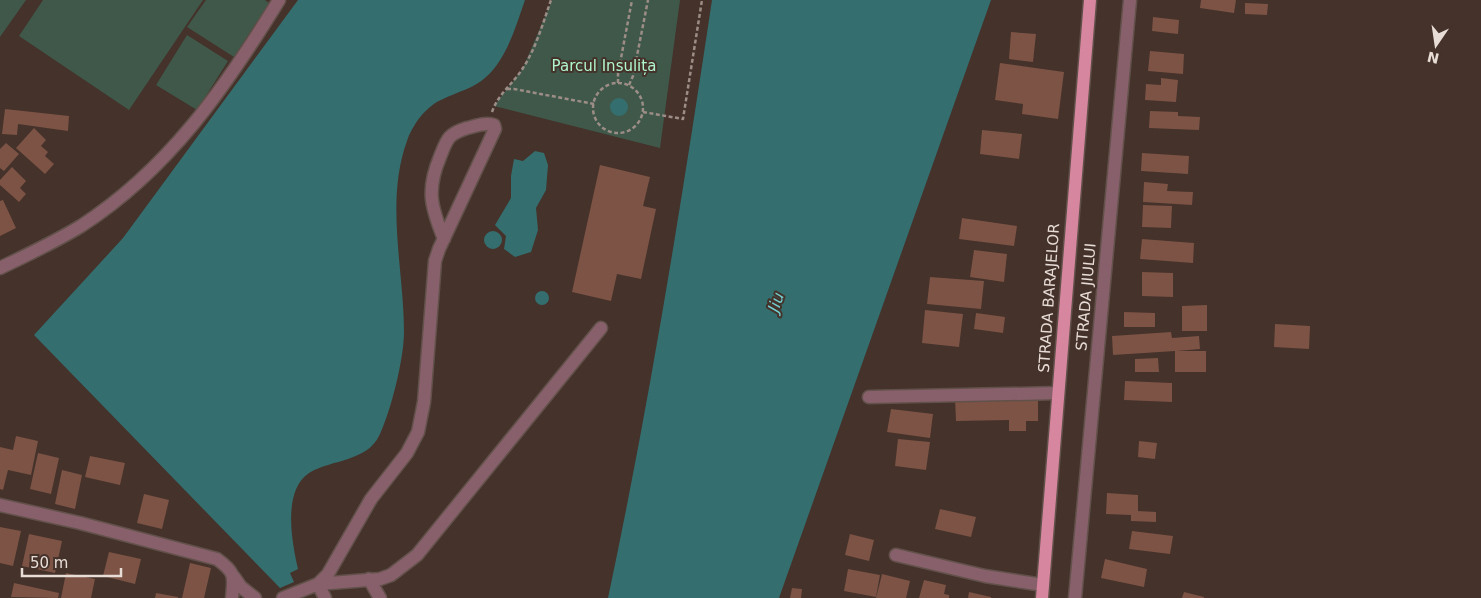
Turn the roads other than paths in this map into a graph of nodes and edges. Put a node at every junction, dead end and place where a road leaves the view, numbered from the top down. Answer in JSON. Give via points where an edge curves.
{"nodes":[{"id":1,"x":279,"y":0,"type":"edge"},
{"id":2,"x":1090,"y":0,"type":"edge"},
{"id":3,"x":1130,"y":0,"type":"edge"},
{"id":4,"x":444,"y":239,"type":"junction"},
{"id":5,"x":0,"y":268,"type":"edge"},
{"id":6,"x":601,"y":328,"type":"dead end"},
{"id":7,"x":1058,"y":393,"type":"junction"},
{"id":8,"x":869,"y":397,"type":"dead end"},
{"id":9,"x":0,"y":505,"type":"edge"},
{"id":10,"x":896,"y":556,"type":"dead end"},
{"id":11,"x":234,"y":577,"type":"junction"},
{"id":12,"x":369,"y":579,"type":"junction"},
{"id":13,"x":318,"y":584,"type":"junction"},
{"id":14,"x":1044,"y":585,"type":"junction"},
{"id":15,"x":232,"y":598,"type":"edge"},
{"id":16,"x":255,"y":598,"type":"edge"},
{"id":17,"x":283,"y":598,"type":"edge"},
{"id":18,"x":325,"y":598,"type":"edge"},
{"id":19,"x":380,"y":598,"type":"edge"},
{"id":20,"x":1042,"y":598,"type":"edge"},
{"id":21,"x":1074,"y":598,"type":"edge"}],
"edges":[{"from":1,"to":5,"type":"street","via":[[243,59],[180,142],[136,184],[81,226]]},
{"from":2,"to":7,"type":"main road","name":"STRADA BARAJELOR"},
{"from":3,"to":21,"type":"street","name":"STRADA JIULUI"},
{"from":4,"to":4,"type":"street","via":[[495,129],[494,125],[488,123],[450,135],[446,141],[431,180],[435,216]]},
{"from":4,"to":13,"type":"street","via":[[435,261],[424,402],[418,432],[407,453],[371,499],[328,574]]},
{"from":6,"to":12,"type":"street","via":[[417,555],[391,575]]},
{"from":7,"to":8,"type":"street"},
{"from":7,"to":14,"type":"main road","name":"STRADA BARAJELOR"},
{"from":9,"to":11,"type":"street","via":[[218,559]]},
{"from":10,"to":14,"type":"street","via":[[985,576]]},
{"from":11,"to":15,"type":"street"},
{"from":11,"to":16,"type":"street"},
{"from":12,"to":13,"type":"street"},
{"from":12,"to":19,"type":"street"},
{"from":13,"to":17,"type":"street"},
{"from":13,"to":18,"type":"street"},
{"from":14,"to":20,"type":"main road","name":"STRADA BARAJELOR"}]}
